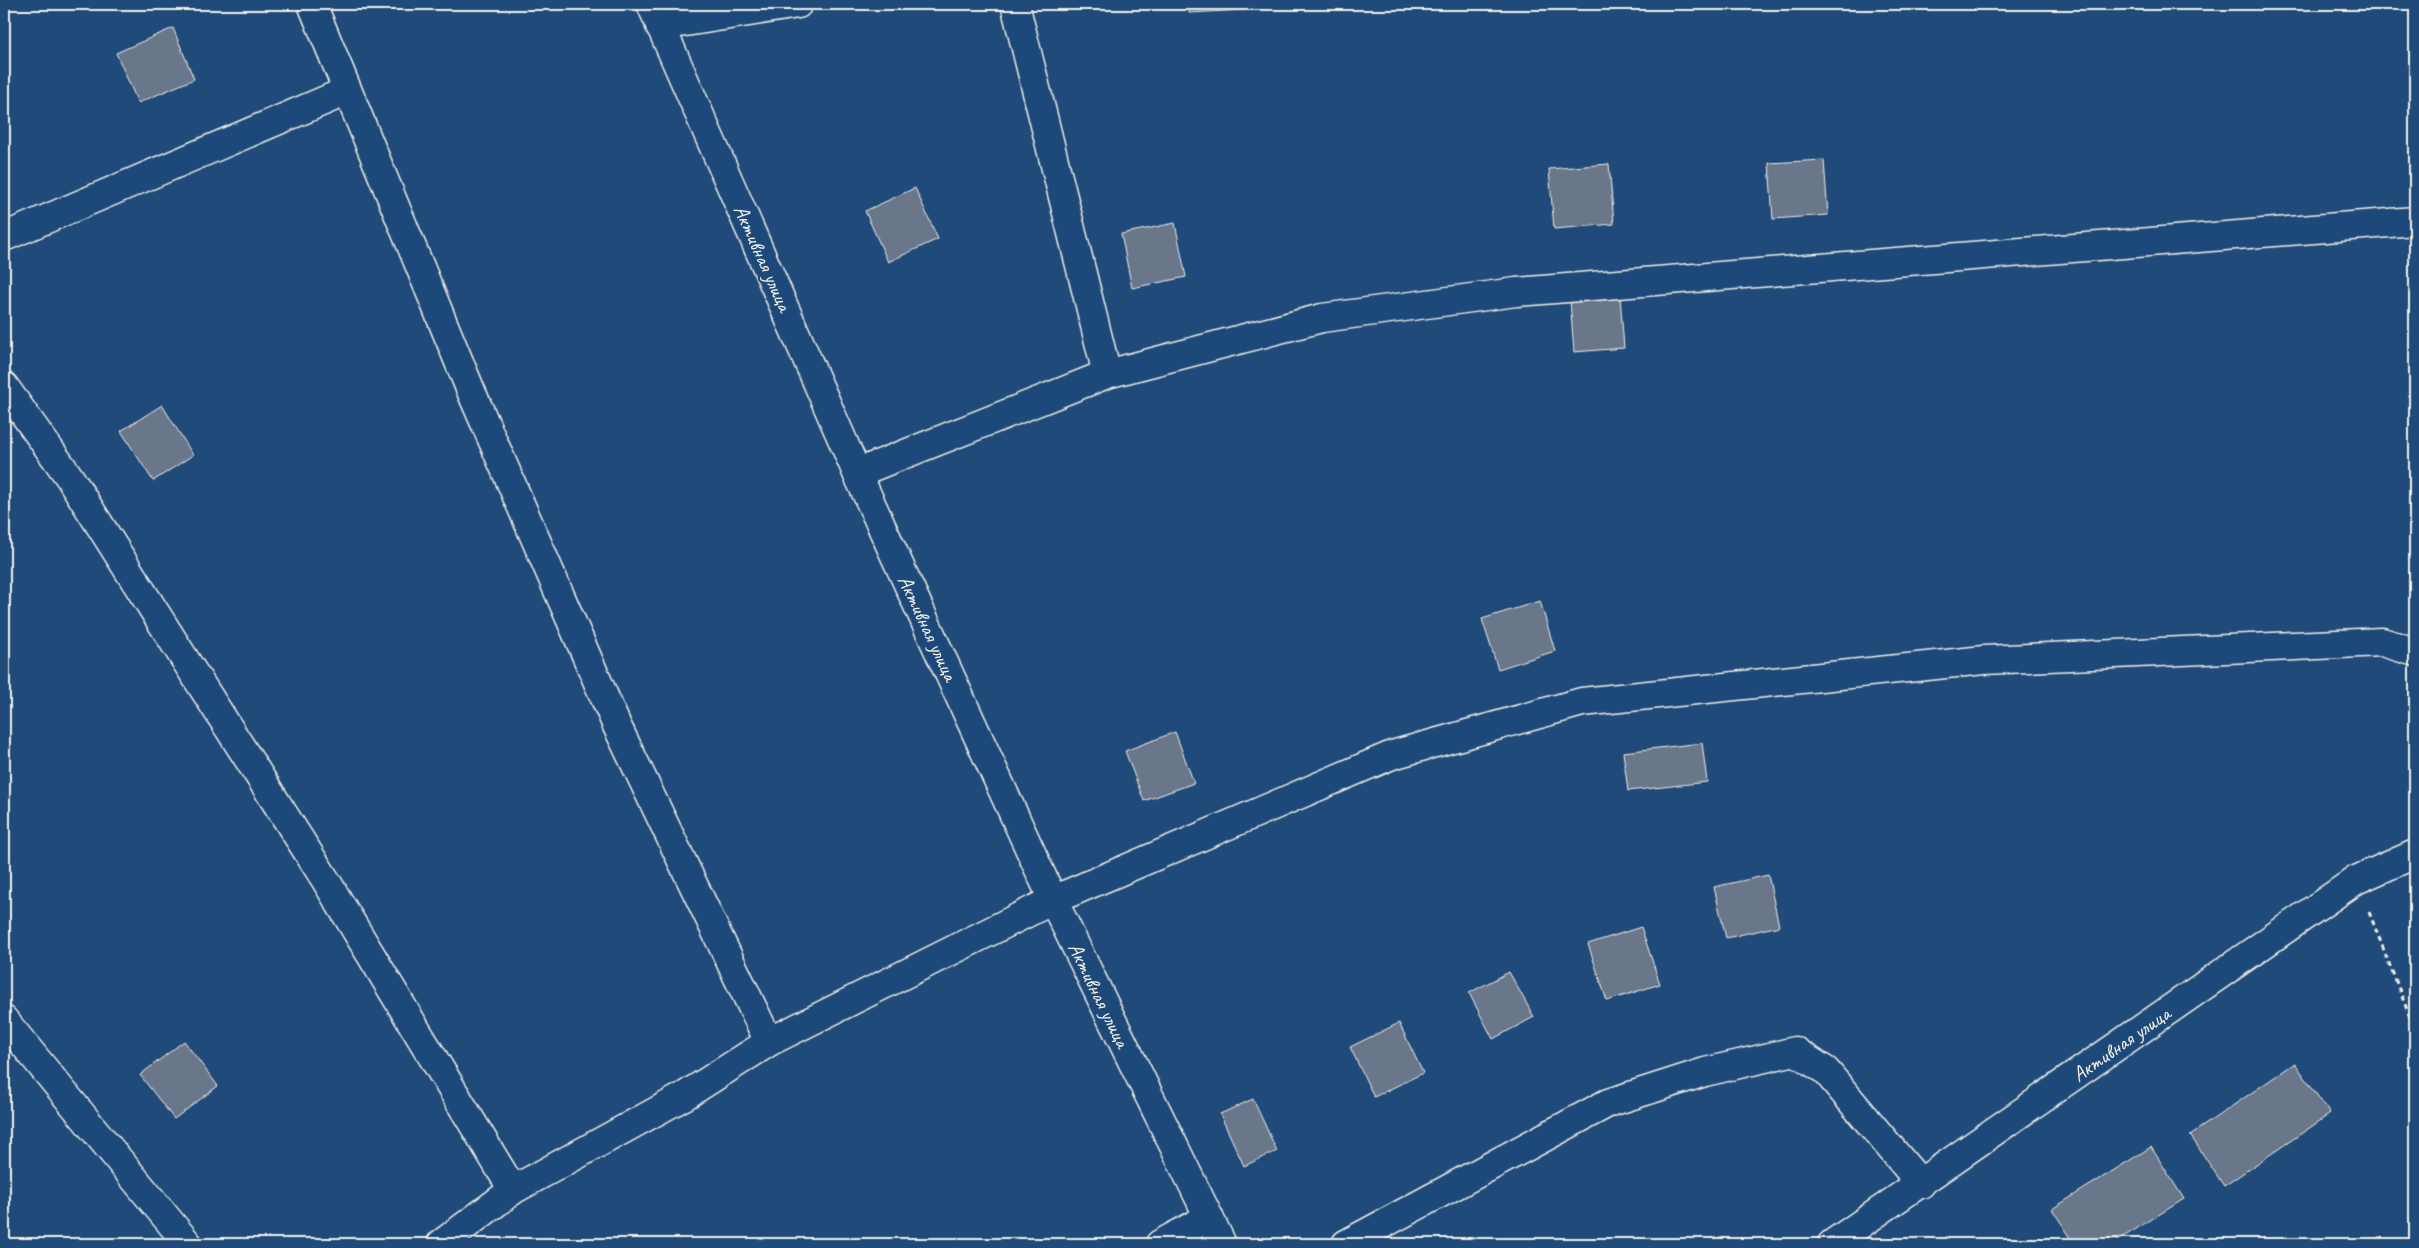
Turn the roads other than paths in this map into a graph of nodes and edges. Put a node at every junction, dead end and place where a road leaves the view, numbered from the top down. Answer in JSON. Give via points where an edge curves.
{"nodes":[{"id":1,"x":312,"y":4,"type":"edge"},
{"id":2,"x":798,"y":4,"type":"edge"},
{"id":3,"x":1016,"y":4,"type":"edge"},
{"id":4,"x":662,"y":11,"type":"edge"},
{"id":5,"x":347,"y":91,"type":"junction"},
{"id":6,"x":2415,"y":221,"type":"edge"},
{"id":7,"x":4,"y":237,"type":"edge"},
{"id":8,"x":1107,"y":374,"type":"junction"},
{"id":9,"x":4,"y":386,"type":"edge"},
{"id":10,"x":857,"y":473,"type":"junction"},
{"id":11,"x":2415,"y":652,"type":"edge"},
{"id":12,"x":2415,"y":854,"type":"edge"},
{"id":13,"x":1053,"y":900,"type":"junction"},
{"id":14,"x":4,"y":1020,"type":"edge"},
{"id":15,"x":769,"y":1042,"type":"junction"},
{"id":16,"x":1922,"y":1184,"type":"junction"},
{"id":17,"x":514,"y":1190,"type":"junction"},
{"id":18,"x":1209,"y":1217,"type":"junction"},
{"id":19,"x":188,"y":1244,"type":"edge"},
{"id":20,"x":441,"y":1244,"type":"edge"},
{"id":21,"x":1160,"y":1244,"type":"edge"},
{"id":22,"x":1222,"y":1244,"type":"edge"},
{"id":23,"x":1346,"y":1244,"type":"edge"},
{"id":24,"x":1832,"y":1244,"type":"edge"}],
"edges":[{"from":1,"to":5,"type":"street"},
{"from":2,"to":4,"type":"street"},
{"from":3,"to":8,"type":"street"},
{"from":4,"to":10,"type":"street","name":"Активная улица"},
{"from":5,"to":7,"type":"street"},
{"from":5,"to":15,"type":"street","via":[[471,391],[617,726]]},
{"from":6,"to":8,"type":"street","via":[[1516,292],[1322,318]]},
{"from":8,"to":10,"type":"street"},
{"from":9,"to":17,"type":"street","via":[[70,478],[202,685]]},
{"from":10,"to":13,"type":"street","name":"Активная улица"},
{"from":11,"to":13,"type":"street","via":[[2382,642],[1984,660],[1582,702],[1392,755]]},
{"from":12,"to":16,"type":"street","name":"Активная улица","via":[[2356,880]]},
{"from":13,"to":15,"type":"street"},
{"from":13,"to":18,"type":"street","name":"Активная улица"},
{"from":14,"to":19,"type":"street"},
{"from":15,"to":17,"type":"street","via":[[686,1095]]},
{"from":16,"to":23,"type":"street","via":[[1826,1071],[1795,1051],[1705,1072],[1608,1103]]},
{"from":16,"to":24,"type":"street","name":"Активная улица"},
{"from":17,"to":20,"type":"street"},
{"from":18,"to":21,"type":"street"},
{"from":18,"to":22,"type":"street","name":"Активная улица"}]}
